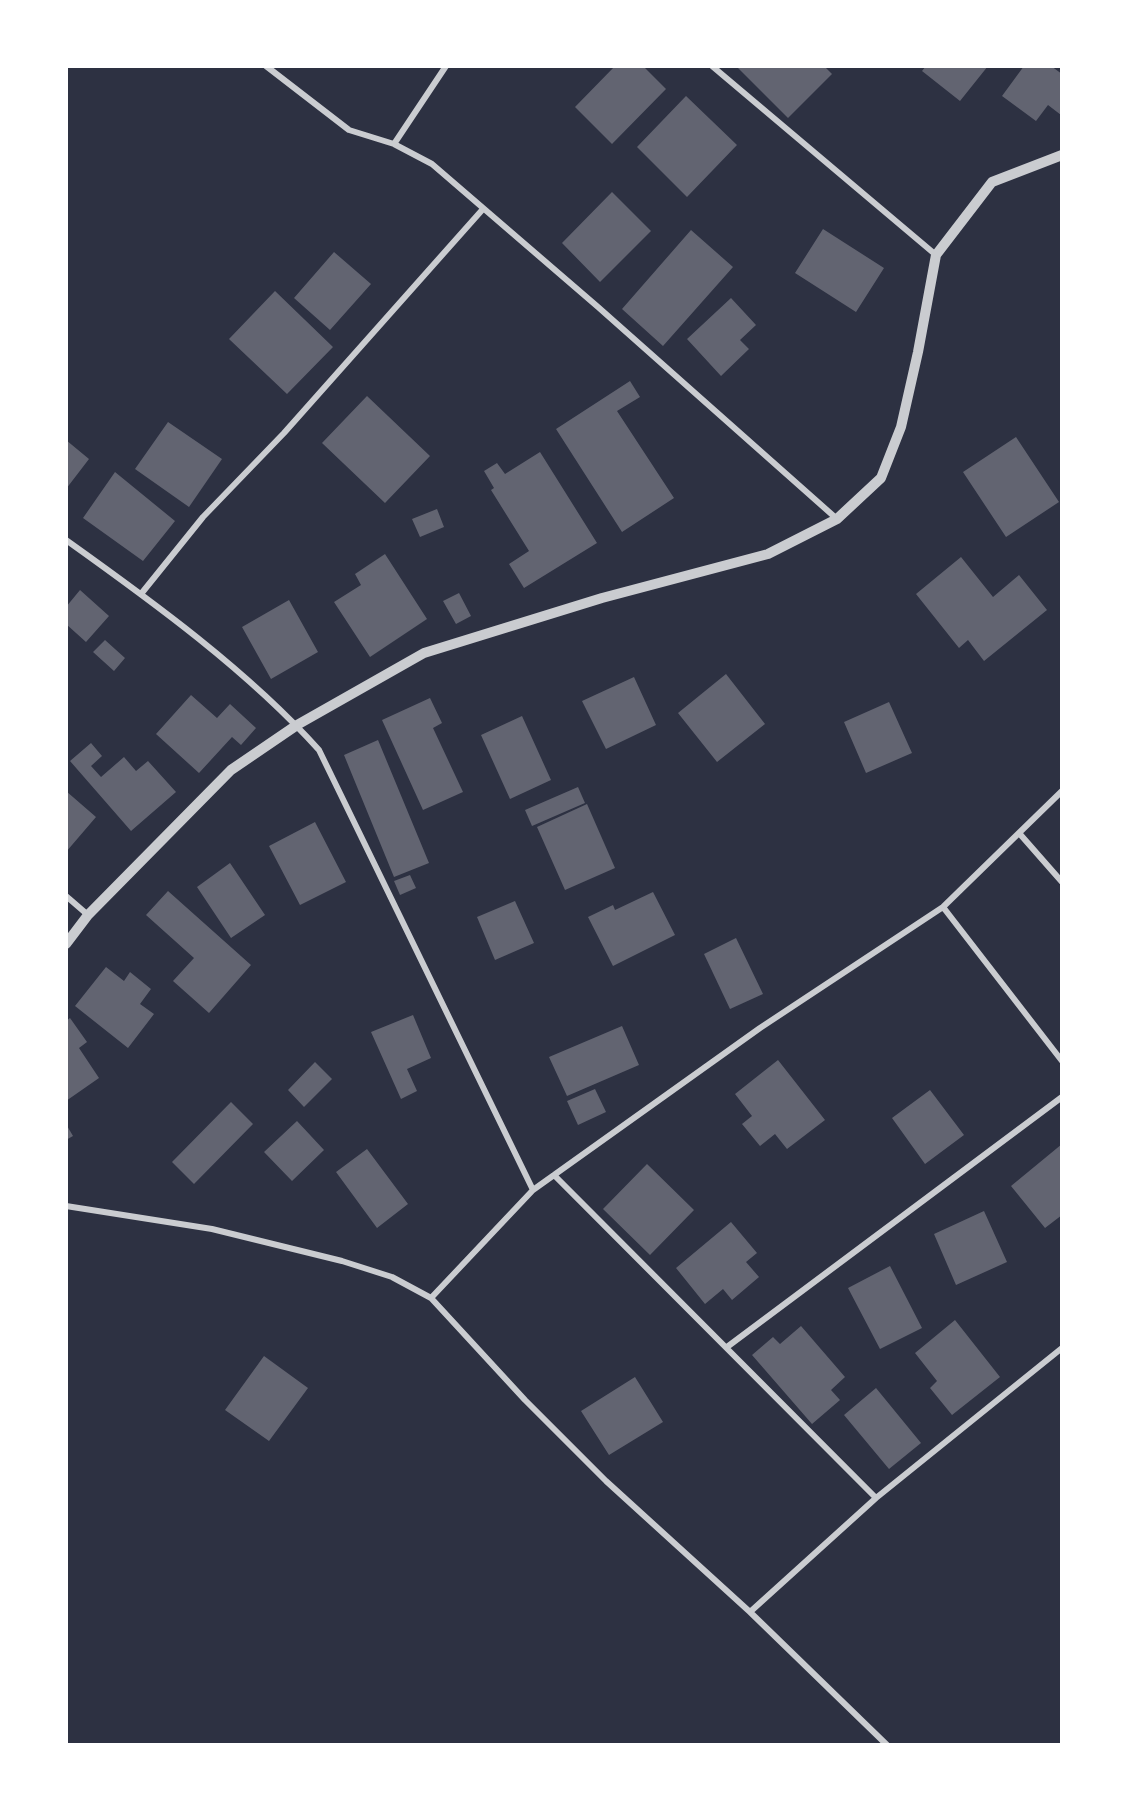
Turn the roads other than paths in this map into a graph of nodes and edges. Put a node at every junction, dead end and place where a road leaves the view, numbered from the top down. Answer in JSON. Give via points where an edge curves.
{"nodes":[{"id":1,"x":266,"y":66,"type":"edge"},
{"id":2,"x":446,"y":66,"type":"edge"},
{"id":3,"x":712,"y":66,"type":"edge"},
{"id":4,"x":394,"y":144,"type":"junction"},
{"id":5,"x":1062,"y":155,"type":"edge"},
{"id":6,"x":483,"y":209,"type":"junction"},
{"id":7,"x":936,"y":255,"type":"junction"},
{"id":8,"x":837,"y":519,"type":"junction"},
{"id":9,"x":66,"y":540,"type":"edge"},
{"id":10,"x":141,"y":594,"type":"junction"},
{"id":11,"x":297,"y":726,"type":"junction"},
{"id":12,"x":1062,"y":791,"type":"edge"},
{"id":13,"x":1019,"y":833,"type":"junction"},
{"id":14,"x":1062,"y":882,"type":"edge"},
{"id":15,"x":66,"y":896,"type":"edge"},
{"id":16,"x":943,"y":908,"type":"junction"},
{"id":17,"x":87,"y":915,"type":"junction"},
{"id":18,"x":66,"y":944,"type":"edge"},
{"id":19,"x":1062,"y":1061,"type":"edge"},
{"id":20,"x":1062,"y":1097,"type":"edge"},
{"id":21,"x":554,"y":1175,"type":"junction"},
{"id":22,"x":533,"y":1190,"type":"junction"},
{"id":23,"x":66,"y":1206,"type":"edge"},
{"id":24,"x":431,"y":1298,"type":"junction"},
{"id":25,"x":727,"y":1347,"type":"junction"},
{"id":26,"x":1062,"y":1348,"type":"edge"},
{"id":27,"x":876,"y":1498,"type":"junction"},
{"id":28,"x":750,"y":1612,"type":"junction"},
{"id":29,"x":887,"y":1745,"type":"edge"}],
"edges":[{"from":1,"to":4,"type":"street","via":[[349,130]]},
{"from":2,"to":4,"type":"street"},
{"from":3,"to":7,"type":"street"},
{"from":4,"to":6,"type":"street","via":[[432,164]]},
{"from":5,"to":7,"type":"street","via":[[992,182]]},
{"from":6,"to":8,"type":"street"},
{"from":6,"to":10,"type":"street","via":[[284,433],[203,517]]},
{"from":7,"to":8,"type":"street","via":[[901,427],[880,478]]},
{"from":8,"to":11,"type":"street","via":[[768,554],[602,598],[424,653]]},
{"from":9,"to":10,"type":"street"},
{"from":10,"to":11,"type":"street"},
{"from":11,"to":17,"type":"street","via":[[231,770]]},
{"from":11,"to":22,"type":"street","via":[[319,750]]},
{"from":12,"to":13,"type":"street"},
{"from":13,"to":14,"type":"street"},
{"from":13,"to":16,"type":"street"},
{"from":15,"to":17,"type":"street"},
{"from":16,"to":19,"type":"street"},
{"from":16,"to":21,"type":"street","via":[[760,1028]]},
{"from":17,"to":18,"type":"street"},
{"from":20,"to":25,"type":"street"},
{"from":21,"to":22,"type":"street"},
{"from":21,"to":25,"type":"street"},
{"from":22,"to":24,"type":"street"},
{"from":23,"to":24,"type":"street","via":[[212,1229],[342,1261],[392,1277]]},
{"from":24,"to":28,"type":"street","via":[[606,1482]]},
{"from":25,"to":27,"type":"street"},
{"from":26,"to":27,"type":"street"},
{"from":27,"to":28,"type":"street"},
{"from":28,"to":29,"type":"street"}]}
